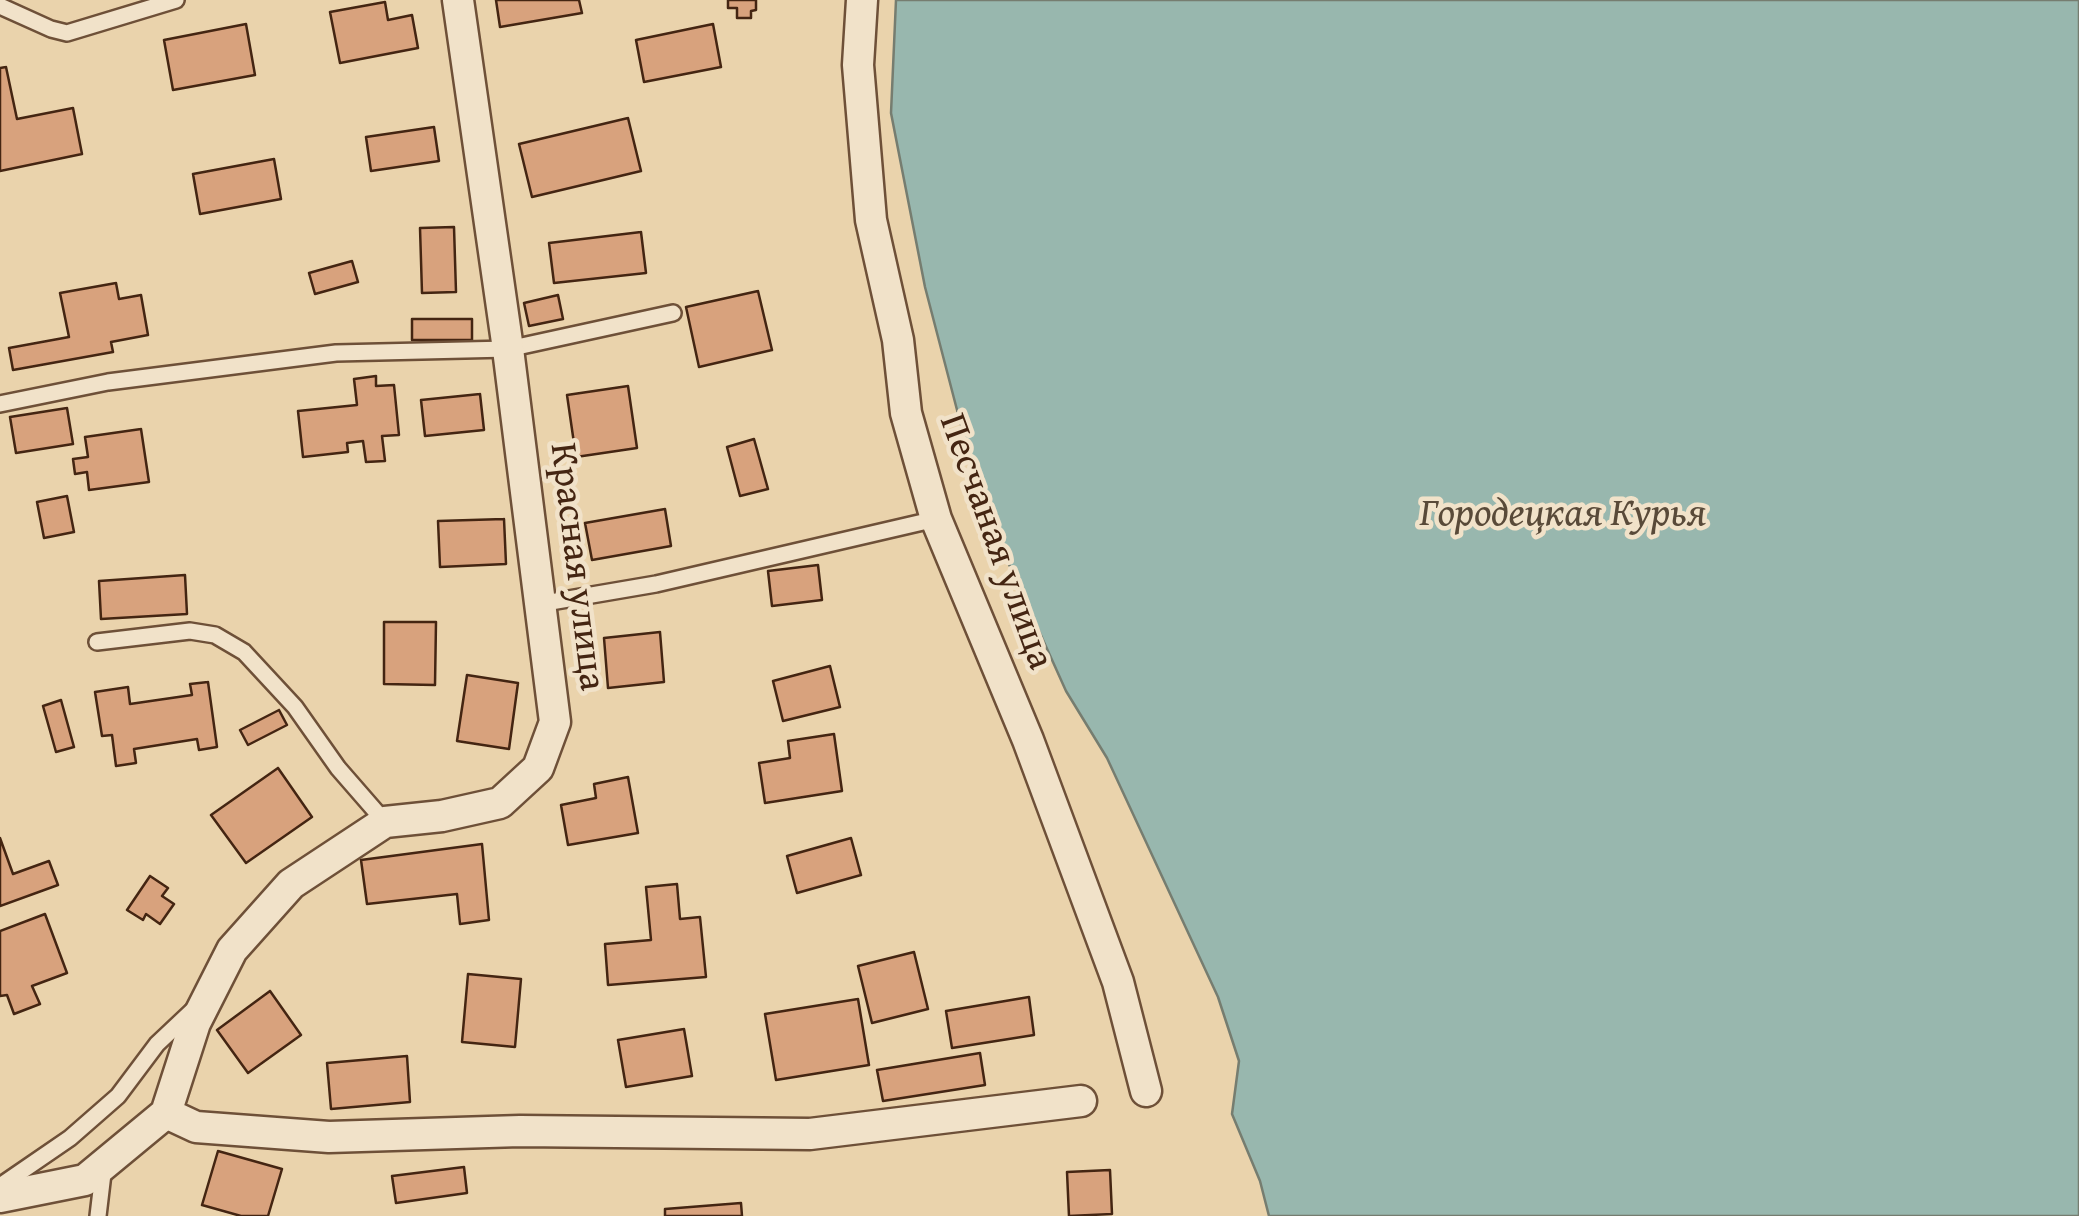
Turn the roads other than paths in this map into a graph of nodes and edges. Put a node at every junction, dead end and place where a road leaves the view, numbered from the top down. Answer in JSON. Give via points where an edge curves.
{"nodes":[{"id":1,"x":176,"y":0,"type":"edge"},
{"id":2,"x":458,"y":0,"type":"edge"},
{"id":3,"x":862,"y":0,"type":"edge"},
{"id":4,"x":0,"y":6,"type":"edge"},
{"id":5,"x":672,"y":312,"type":"dead end"},
{"id":6,"x":508,"y":348,"type":"junction"},
{"id":7,"x":0,"y":404,"type":"edge"},
{"id":8,"x":936,"y":519,"type":"junction"},
{"id":9,"x":539,"y":604,"type":"junction"},
{"id":10,"x":98,"y":642,"type":"dead end"},
{"id":11,"x":385,"y":822,"type":"junction"},
{"id":12,"x":210,"y":994,"type":"junction"},
{"id":13,"x":1146,"y":1091,"type":"dead end"},
{"id":14,"x":1081,"y":1101,"type":"dead end"},
{"id":15,"x":166,"y":1112,"type":"junction"},
{"id":16,"x":104,"y":1164,"type":"junction"},
{"id":17,"x":0,"y":1186,"type":"edge"},
{"id":18,"x":0,"y":1197,"type":"edge"},
{"id":19,"x":98,"y":1216,"type":"edge"}],
"edges":[{"from":1,"to":4,"type":"lane","via":[[66,33]]},
{"from":2,"to":6,"type":"street","name":"Красная улица"},
{"from":3,"to":8,"type":"street","name":"Песчаная улица","via":[[858,65],[871,220],[898,340],[906,413]]},
{"from":5,"to":6,"type":"lane"},
{"from":6,"to":7,"type":"lane","via":[[336,352],[108,382]]},
{"from":6,"to":9,"type":"street","name":"Красная улица"},
{"from":8,"to":9,"type":"lane"},
{"from":8,"to":13,"type":"street","name":"Песчаная улица","via":[[1118,982]]},
{"from":9,"to":11,"type":"street","name":"Красная улица","via":[[555,722],[538,768],[500,803]]},
{"from":10,"to":11,"type":"lane","via":[[190,631],[244,652]]},
{"from":11,"to":12,"type":"street","name":"Красная улица","via":[[291,884],[232,950]]},
{"from":12,"to":15,"type":"street","name":"Красная улица"},
{"from":12,"to":17,"type":"lane","via":[[157,1044],[118,1096]]},
{"from":14,"to":15,"type":"street","via":[[810,1134],[329,1137],[196,1127]]},
{"from":15,"to":16,"type":"street"},
{"from":16,"to":18,"type":"street","via":[[85,1180]]},
{"from":16,"to":19,"type":"lane"}]}
